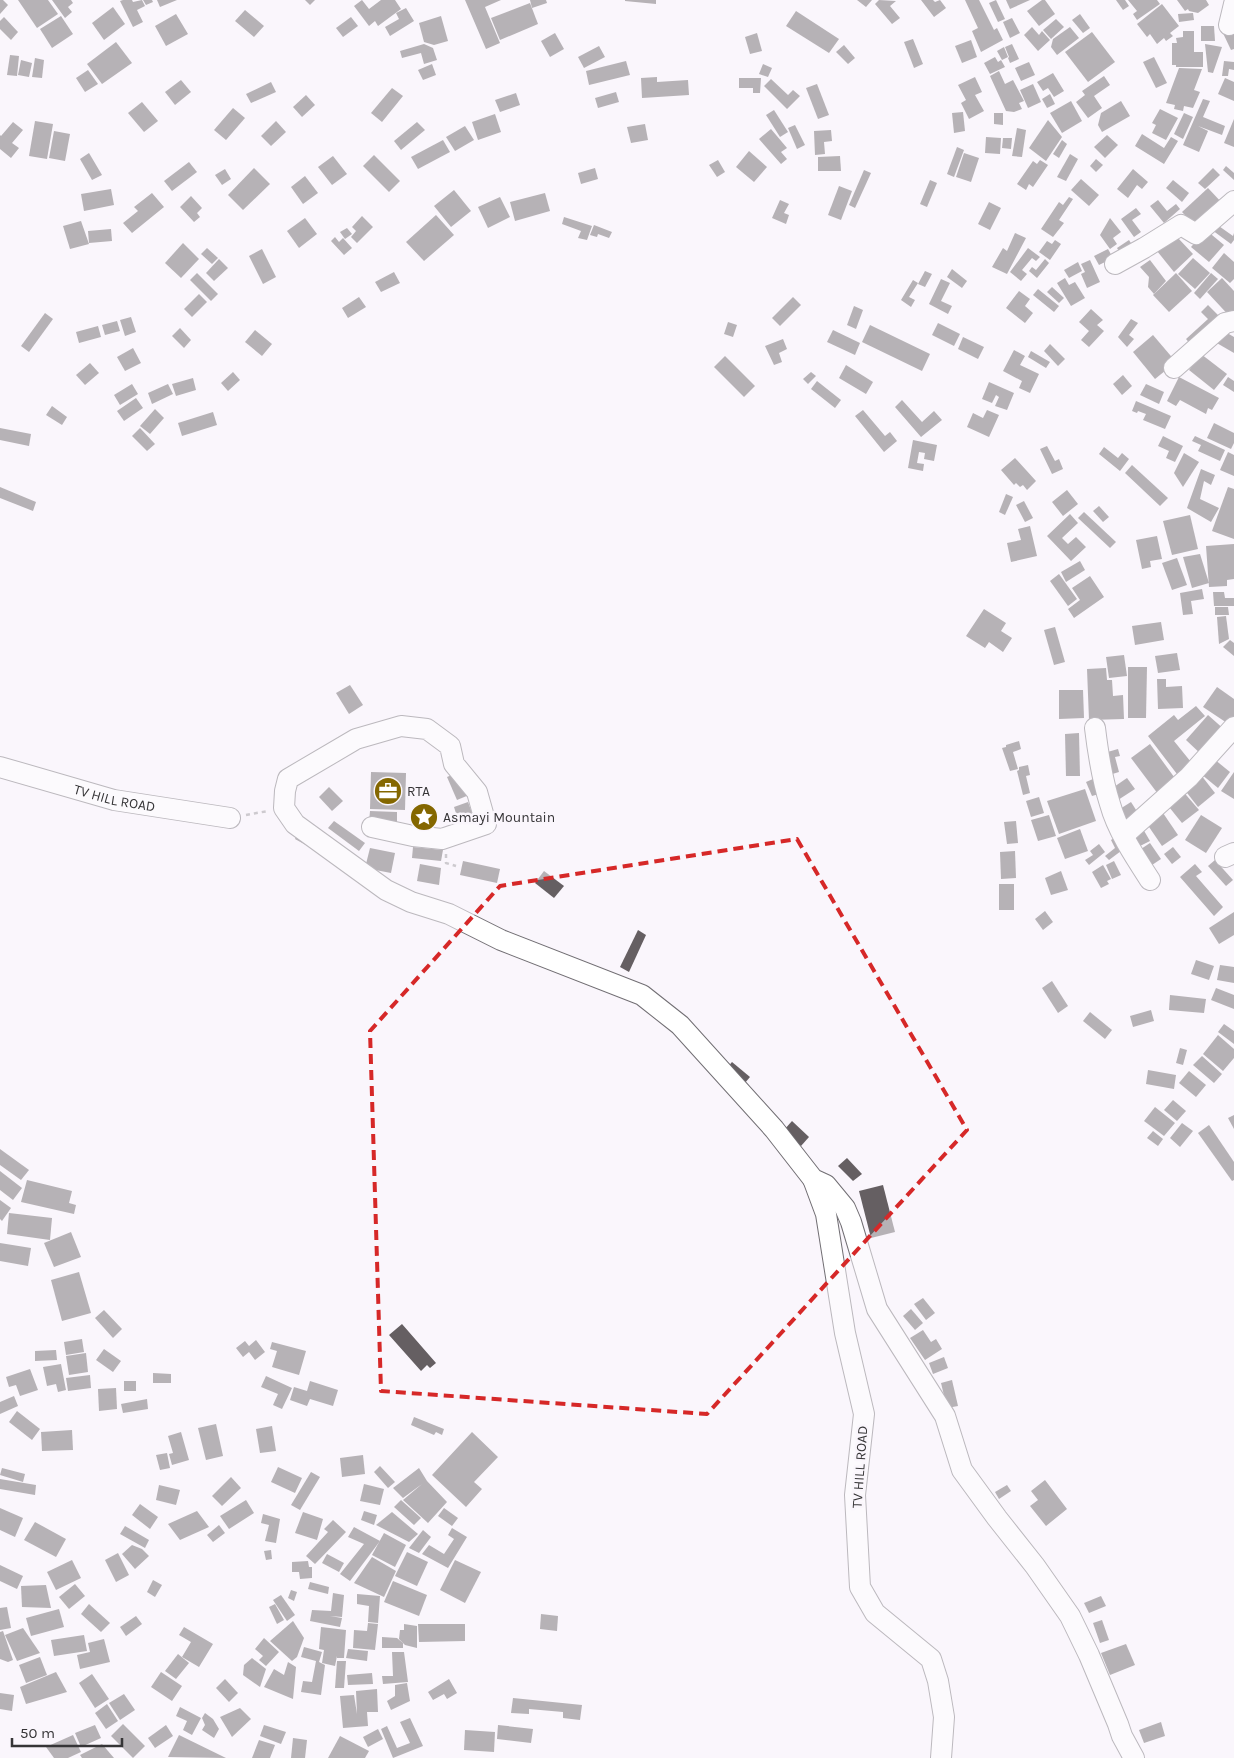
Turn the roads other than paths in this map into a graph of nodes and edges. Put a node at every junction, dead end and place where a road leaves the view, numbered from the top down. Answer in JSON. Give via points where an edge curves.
{"nodes":[{"id":1,"x":1234,"y":4,"type":"edge"},
{"id":2,"x":1228,"y":25,"type":"dead end"},
{"id":3,"x":1234,"y":201,"type":"edge"},
{"id":4,"x":1116,"y":264,"type":"dead end"},
{"id":5,"x":1234,"y":321,"type":"edge"},
{"id":6,"x":1174,"y":368,"type":"dead end"},
{"id":7,"x":1234,"y":727,"type":"edge"},
{"id":8,"x":1095,"y":728,"type":"dead end"},
{"id":9,"x":0,"y":767,"type":"edge"},
{"id":10,"x":230,"y":818,"type":"road end"},
{"id":11,"x":372,"y":827,"type":"dead end"},
{"id":12,"x":1124,"y":835,"type":"junction"},
{"id":13,"x":1150,"y":880,"type":"dead end"},
{"id":14,"x":813,"y":1180,"type":"junction"},
{"id":15,"x":941,"y":1758,"type":"edge"},
{"id":16,"x":1134,"y":1758,"type":"edge"}],
"edges":[{"from":1,"to":2,"type":"street"},
{"from":3,"to":4,"type":"street","via":[[1196,234],[1181,225]]},
{"from":5,"to":6,"type":"street","via":[[1225,324]]},
{"from":7,"to":12,"type":"street","via":[[1190,777]]},
{"from":8,"to":12,"type":"street","via":[[1110,806]]},
{"from":9,"to":10,"type":"street","name":"TV HILL ROAD","via":[[114,800]]},
{"from":11,"to":14,"type":"street","via":[[442,839],[486,824],[477,792],[454,764],[450,746],[427,728],[401,726],[356,739],[288,779],[284,808],[296,824],[386,890],[449,914],[501,940],[642,995],[687,1032],[774,1129]]},
{"from":12,"to":13,"type":"street"},
{"from":14,"to":15,"type":"street","name":"TV HILL ROAD","via":[[826,1214],[845,1333],[864,1414],[855,1494],[860,1587],[875,1613],[931,1659],[944,1717]]},
{"from":14,"to":16,"type":"street","via":[[826,1185],[845,1208],[878,1310],[945,1416],[962,1470],[1070,1616]]}]}
